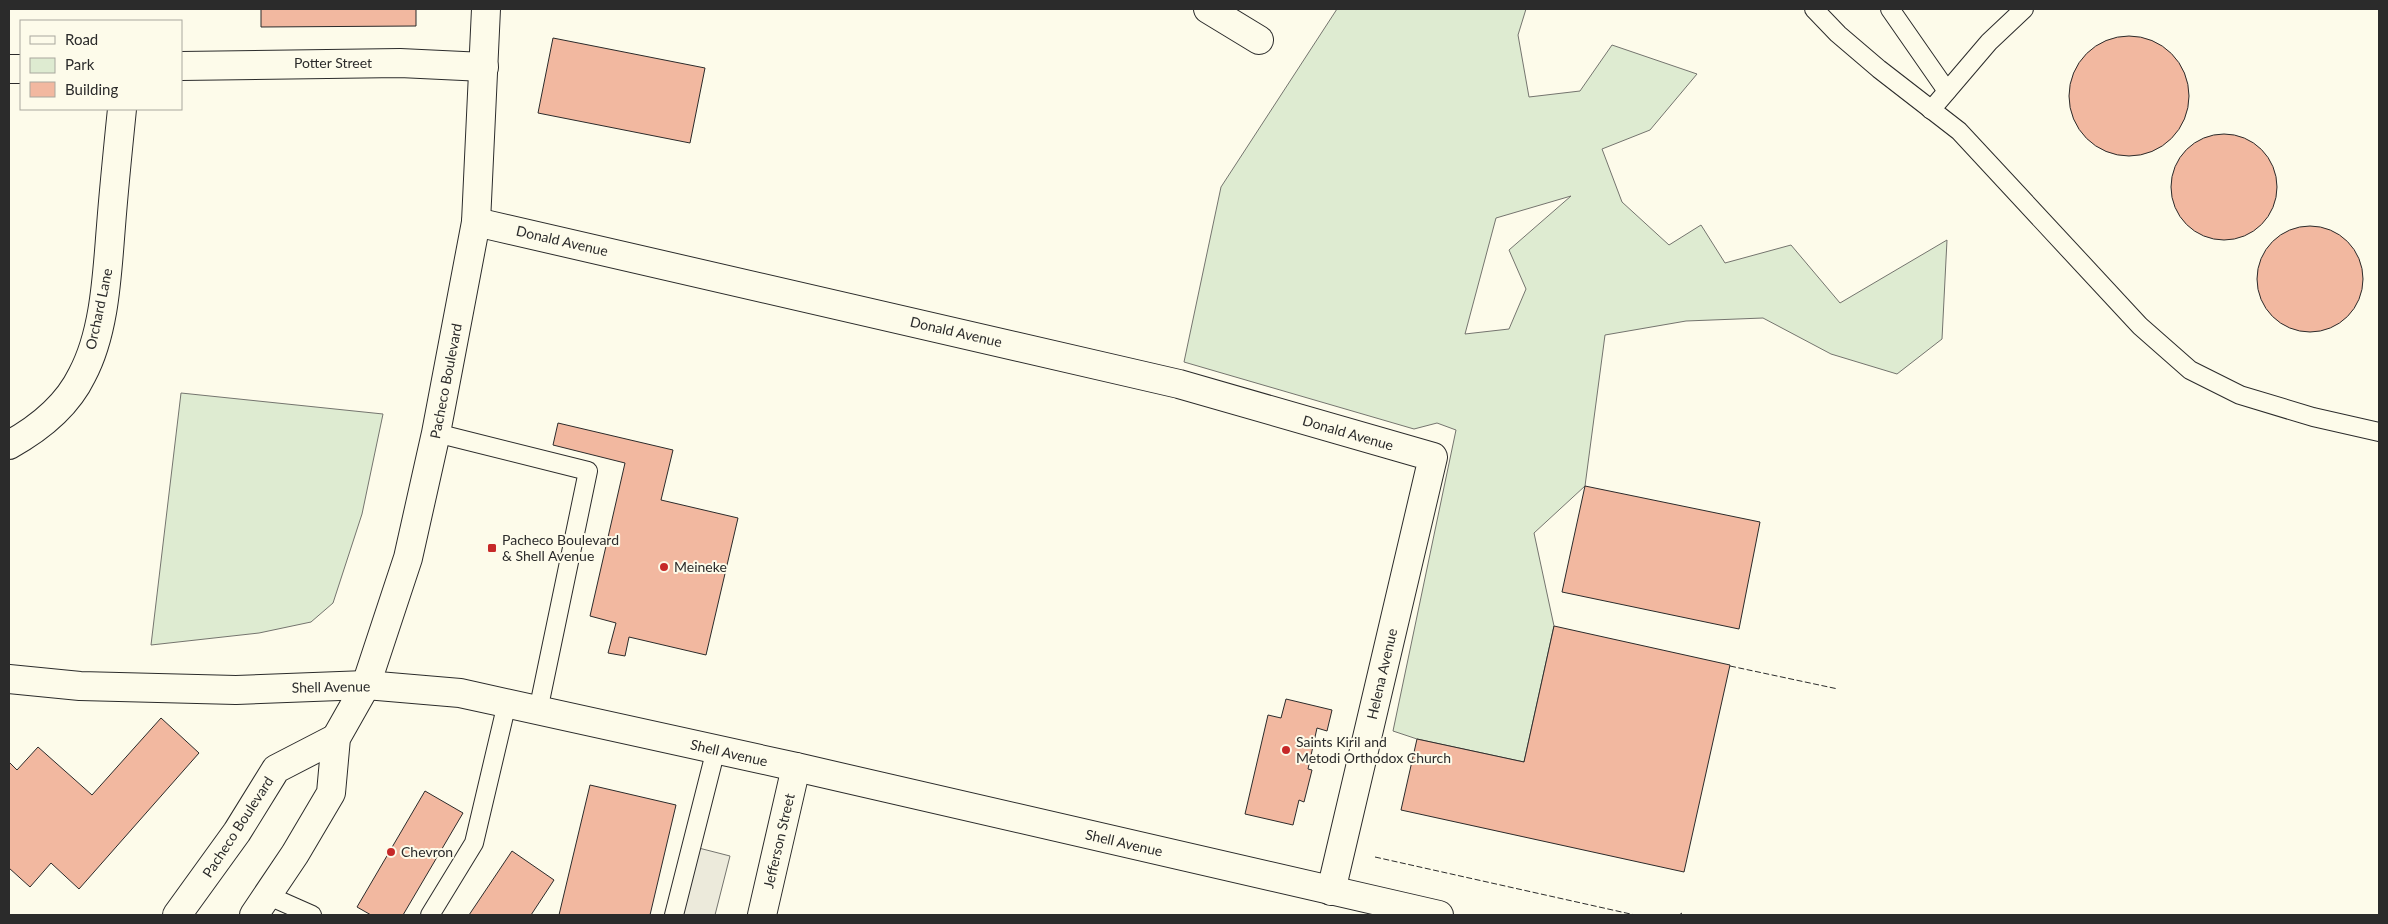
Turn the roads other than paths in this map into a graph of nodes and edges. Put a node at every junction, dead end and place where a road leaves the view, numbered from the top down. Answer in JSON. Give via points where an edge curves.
{"nodes":[{"id":1,"x":486,"y":9,"type":"edge"},
{"id":2,"x":1208,"y":9,"type":"edge"},
{"id":3,"x":1814,"y":9,"type":"edge"},
{"id":4,"x":1890,"y":9,"type":"edge"},
{"id":5,"x":2024,"y":9,"type":"edge"},
{"id":6,"x":1259,"y":40,"type":"dead end"},
{"id":7,"x":182,"y":66,"type":"edge"},
{"id":8,"x":484,"y":67,"type":"junction"},
{"id":9,"x":1947,"y":91,"type":"junction"},
{"id":10,"x":122,"y":110,"type":"edge"},
{"id":11,"x":1931,"y":110,"type":"junction"},
{"id":12,"x":476,"y":222,"type":"junction"},
{"id":13,"x":2379,"y":432,"type":"edge"},
{"id":14,"x":436,"y":433,"type":"junction"},
{"id":15,"x":9,"y":445,"type":"edge"},
{"id":16,"x":1433,"y":457,"type":"joint"},
{"id":17,"x":9,"y":679,"type":"edge"},
{"id":18,"x":366,"y":685,"type":"junction"},
{"id":19,"x":507,"y":703,"type":"junction"},
{"id":20,"x":538,"y":710,"type":"junction"},
{"id":21,"x":336,"y":738,"type":"junction"},
{"id":22,"x":716,"y":750,"type":"junction"},
{"id":23,"x":796,"y":768,"type":"junction"},
{"id":24,"x":1331,"y":890,"type":"junction"},
{"id":25,"x":262,"y":906,"type":"edge"},
{"id":26,"x":177,"y":915,"type":"edge"},
{"id":27,"x":312,"y":915,"type":"edge"},
{"id":28,"x":430,"y":915,"type":"edge"},
{"id":29,"x":674,"y":915,"type":"edge"},
{"id":30,"x":762,"y":915,"type":"edge"},
{"id":31,"x":1439,"y":915,"type":"edge"}],
"edges":[{"from":1,"to":8,"type":"street","name":"Pacheco Boulevard"},
{"from":2,"to":6,"type":"street"},
{"from":3,"to":11,"type":"lane","via":[[1838,34]]},
{"from":4,"to":9,"type":"lane"},
{"from":5,"to":9,"type":"lane","via":[[1988,42]]},
{"from":7,"to":8,"type":"street","name":"Potter Street","via":[[400,63]]},
{"from":8,"to":12,"type":"street","name":"Pacheco Boulevard"},
{"from":9,"to":11,"type":"lane"},
{"from":10,"to":15,"type":"street","name":"Orchard Lane","via":[[106,287],[97,334],[82,376],[59,409]]},
{"from":11,"to":13,"type":"lane","via":[[1959,131],[2140,326],[2190,370],[2240,395]]},
{"from":12,"to":14,"type":"street","name":"Pacheco Boulevard"},
{"from":12,"to":16,"type":"street","name":"Donald Avenue","via":[[1179,384]]},
{"from":14,"to":18,"type":"street","name":"Pacheco Boulevard","via":[[408,558]]},
{"from":14,"to":20,"type":"lane","via":[[588,471]]},
{"from":16,"to":24,"type":"street","name":"Helena Avenue"},
{"from":17,"to":18,"type":"street","name":"Shell Avenue","via":[[80,686],[236,690]]},
{"from":18,"to":19,"type":"street","name":"Shell Avenue","via":[[460,693]]},
{"from":18,"to":21,"type":"street","name":"Pacheco Boulevard"},
{"from":19,"to":20,"type":"street","name":"Shell Avenue"},
{"from":19,"to":28,"type":"lane","via":[[474,843]]},
{"from":20,"to":22,"type":"street","name":"Shell Avenue"},
{"from":21,"to":25,"type":"street","name":"Pacheco Boulevard","via":[[331,792]]},
{"from":21,"to":26,"type":"street","name":"Pacheco Boulevard","via":[[276,769],[237,832]]},
{"from":22,"to":23,"type":"street","name":"Shell Avenue"},
{"from":22,"to":29,"type":"lane"},
{"from":23,"to":24,"type":"street","name":"Shell Avenue"},
{"from":23,"to":30,"type":"street","name":"Jefferson Street"},
{"from":24,"to":31,"type":"street","name":"Shell Avenue"},
{"from":25,"to":27,"type":"lane"}]}
